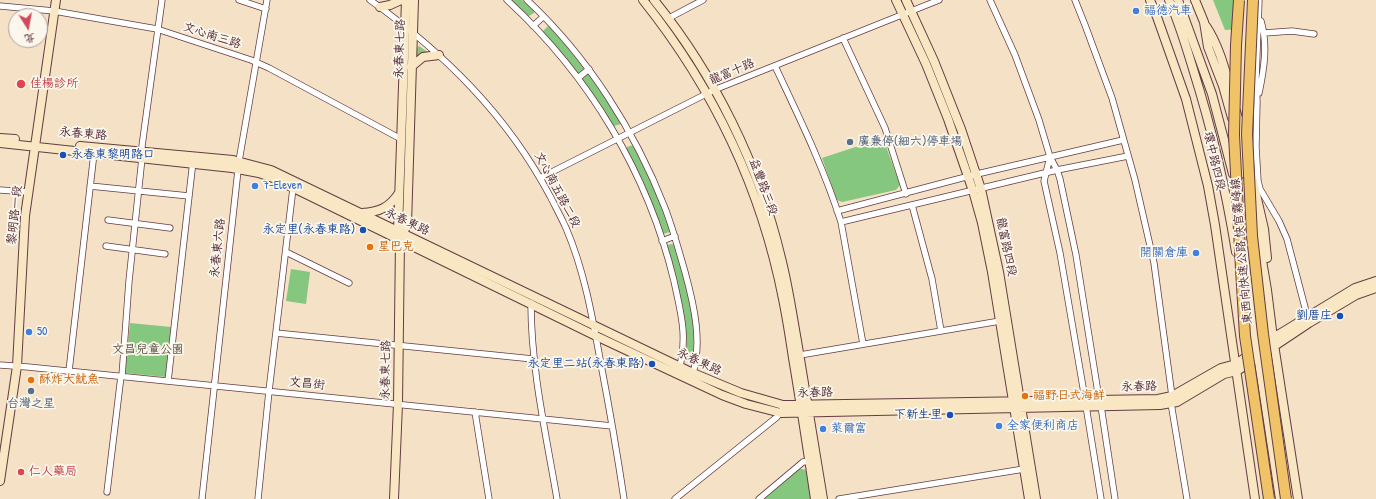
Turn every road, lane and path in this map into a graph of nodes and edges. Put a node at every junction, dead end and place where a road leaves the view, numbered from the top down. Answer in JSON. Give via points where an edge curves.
{"nodes":[{"id":1,"x":56,"y":0,"type":"edge"},
{"id":2,"x":162,"y":0,"type":"edge"},
{"id":3,"x":239,"y":0,"type":"edge"},
{"id":4,"x":267,"y":0,"type":"edge"},
{"id":5,"x":370,"y":0,"type":"edge"},
{"id":6,"x":401,"y":0,"type":"edge"},
{"id":7,"x":406,"y":0,"type":"edge"},
{"id":8,"x":414,"y":0,"type":"edge"},
{"id":9,"x":507,"y":0,"type":"edge"},
{"id":10,"x":527,"y":0,"type":"edge"},
{"id":11,"x":643,"y":0,"type":"edge"},
{"id":12,"x":654,"y":0,"type":"edge"},
{"id":13,"x":702,"y":0,"type":"edge"},
{"id":14,"x":896,"y":0,"type":"edge"},
{"id":15,"x":906,"y":0,"type":"edge"},
{"id":16,"x":939,"y":0,"type":"edge"},
{"id":17,"x":990,"y":0,"type":"edge"},
{"id":18,"x":1075,"y":0,"type":"edge"},
{"id":19,"x":1150,"y":0,"type":"edge"},
{"id":20,"x":1169,"y":0,"type":"edge"},
{"id":21,"x":1178,"y":0,"type":"edge"},
{"id":22,"x":1195,"y":0,"type":"edge"},
{"id":23,"x":1239,"y":0,"type":"edge"},
{"id":24,"x":1253,"y":0,"type":"edge"},
{"id":25,"x":1259,"y":0,"type":"edge"},
{"id":26,"x":0,"y":6,"type":"edge"},
{"id":27,"x":380,"y":7,"type":"junction"},
{"id":28,"x":266,"y":9,"type":"junction"},
{"id":29,"x":54,"y":11,"type":"junction"},
{"id":30,"x":912,"y":11,"type":"junction"},
{"id":31,"x":903,"y":14,"type":"junction"},
{"id":32,"x":543,"y":17,"type":"junction"},
{"id":33,"x":1260,"y":17,"type":"junction"},
{"id":34,"x":669,"y":18,"type":"junction"},
{"id":35,"x":405,"y":26,"type":"junction"},
{"id":36,"x":533,"y":26,"type":"junction"},
{"id":37,"x":157,"y":29,"type":"junction"},
{"id":38,"x":413,"y":32,"type":"junction"},
{"id":39,"x":1264,"y":33,"type":"junction"},
{"id":40,"x":1314,"y":34,"type":"dead end"},
{"id":41,"x":843,"y":38,"type":"junction"},
{"id":42,"x":439,"y":55,"type":"junction"},
{"id":43,"x":257,"y":62,"type":"junction"},
{"id":44,"x":774,"y":66,"type":"junction"},
{"id":45,"x":412,"y":67,"type":"junction"},
{"id":46,"x":589,"y":69,"type":"junction"},
{"id":47,"x":578,"y":78,"type":"junction"},
{"id":48,"x":711,"y":92,"type":"junction"},
{"id":49,"x":1257,"y":101,"type":"junction"},
{"id":50,"x":629,"y":132,"type":"junction"},
{"id":51,"x":0,"y":138,"type":"edge"},
{"id":52,"x":618,"y":138,"type":"junction"},
{"id":53,"x":400,"y":139,"type":"junction"},
{"id":54,"x":1124,"y":140,"type":"junction"},
{"id":55,"x":0,"y":143,"type":"edge"},
{"id":56,"x":36,"y":144,"type":"junction"},
{"id":57,"x":94,"y":153,"type":"junction"},
{"id":58,"x":142,"y":155,"type":"junction"},
{"id":59,"x":1128,"y":156,"type":"junction"},
{"id":60,"x":1050,"y":157,"type":"junction"},
{"id":61,"x":193,"y":160,"type":"junction"},
{"id":62,"x":238,"y":165,"type":"junction"},
{"id":63,"x":1057,"y":170,"type":"junction"},
{"id":64,"x":1046,"y":173,"type":"junction"},
{"id":65,"x":973,"y":175,"type":"junction"},
{"id":66,"x":540,"y":178,"type":"junction"},
{"id":67,"x":90,"y":186,"type":"junction"},
{"id":68,"x":293,"y":188,"type":"junction"},
{"id":69,"x":0,"y":190,"type":"edge"},
{"id":70,"x":977,"y":190,"type":"junction"},
{"id":71,"x":139,"y":191,"type":"junction"},
{"id":72,"x":28,"y":192,"type":"junction"},
{"id":73,"x":399,"y":192,"type":"junction"},
{"id":74,"x":906,"y":194,"type":"junction"},
{"id":75,"x":189,"y":196,"type":"junction"},
{"id":76,"x":912,"y":205,"type":"junction"},
{"id":77,"x":837,"y":211,"type":"junction"},
{"id":78,"x":362,"y":213,"type":"junction"},
{"id":79,"x":108,"y":220,"type":"dead end"},
{"id":80,"x":841,"y":222,"type":"junction"},
{"id":81,"x":135,"y":223,"type":"junction"},
{"id":82,"x":170,"y":228,"type":"dead end"},
{"id":83,"x":400,"y":235,"type":"junction"},
{"id":84,"x":675,"y":236,"type":"junction"},
{"id":85,"x":662,"y":241,"type":"junction"},
{"id":86,"x":106,"y":246,"type":"dead end"},
{"id":87,"x":132,"y":250,"type":"junction"},
{"id":88,"x":286,"y":252,"type":"junction"},
{"id":89,"x":165,"y":254,"type":"dead end"},
{"id":90,"x":1376,"y":281,"type":"edge"},
{"id":91,"x":349,"y":282,"type":"dead end"},
{"id":92,"x":1376,"y":288,"type":"edge"},
{"id":93,"x":531,"y":303,"type":"junction"},
{"id":94,"x":1309,"y":320,"type":"junction"},
{"id":95,"x":1000,"y":321,"type":"junction"},
{"id":96,"x":594,"y":326,"type":"junction"},
{"id":97,"x":941,"y":331,"type":"junction"},
{"id":98,"x":276,"y":334,"type":"junction"},
{"id":99,"x":596,"y":336,"type":"junction"},
{"id":100,"x":1273,"y":342,"type":"junction"},
{"id":101,"x":863,"y":344,"type":"junction"},
{"id":102,"x":399,"y":346,"type":"junction"},
{"id":103,"x":1255,"y":354,"type":"junction"},
{"id":104,"x":800,"y":355,"type":"junction"},
{"id":105,"x":533,"y":359,"type":"junction"},
{"id":106,"x":0,"y":365,"type":"edge"},
{"id":107,"x":17,"y":366,"type":"junction"},
{"id":108,"x":1236,"y":367,"type":"junction"},
{"id":109,"x":679,"y":370,"type":"junction"},
{"id":110,"x":69,"y":371,"type":"junction"},
{"id":111,"x":121,"y":376,"type":"junction"},
{"id":112,"x":692,"y":377,"type":"junction"},
{"id":113,"x":168,"y":381,"type":"junction"},
{"id":114,"x":214,"y":386,"type":"junction"},
{"id":115,"x":269,"y":391,"type":"junction"},
{"id":116,"x":1171,"y":400,"type":"junction"},
{"id":117,"x":1085,"y":403,"type":"junction"},
{"id":118,"x":1100,"y":403,"type":"junction"},
{"id":119,"x":398,"y":404,"type":"junction"},
{"id":120,"x":1017,"y":404,"type":"junction"},
{"id":121,"x":782,"y":409,"type":"junction"},
{"id":122,"x":805,"y":409,"type":"junction"},
{"id":123,"x":475,"y":412,"type":"junction"},
{"id":124,"x":544,"y":419,"type":"junction"},
{"id":125,"x":612,"y":426,"type":"junction"},
{"id":126,"x":2,"y":451,"type":"edge"},
{"id":127,"x":809,"y":461,"type":"junction"},
{"id":128,"x":1024,"y":469,"type":"junction"},
{"id":129,"x":0,"y":481,"type":"edge"},
{"id":130,"x":107,"y":492,"type":"dead end"},
{"id":131,"x":202,"y":499,"type":"edge"},
{"id":132,"x":258,"y":499,"type":"edge"},
{"id":133,"x":394,"y":499,"type":"edge"},
{"id":134,"x":489,"y":499,"type":"edge"},
{"id":135,"x":557,"y":499,"type":"edge"},
{"id":136,"x":624,"y":499,"type":"edge"},
{"id":137,"x":675,"y":499,"type":"edge"},
{"id":138,"x":759,"y":499,"type":"edge"},
{"id":139,"x":815,"y":499,"type":"edge"},
{"id":140,"x":823,"y":499,"type":"edge"},
{"id":141,"x":839,"y":499,"type":"edge"},
{"id":142,"x":1029,"y":499,"type":"edge"},
{"id":143,"x":1036,"y":499,"type":"edge"},
{"id":144,"x":1101,"y":499,"type":"edge"},
{"id":145,"x":1115,"y":499,"type":"edge"},
{"id":146,"x":1187,"y":499,"type":"edge"},
{"id":147,"x":1255,"y":499,"type":"edge"},
{"id":148,"x":1270,"y":499,"type":"edge"},
{"id":149,"x":1280,"y":499,"type":"edge"},
{"id":150,"x":1286,"y":499,"type":"edge"},
{"id":151,"x":1298,"y":499,"type":"edge"}],
"edges":[{"from":1,"to":29,"type":"street","name":"黎明路一段"},
{"from":2,"to":37,"type":"street"},
{"from":3,"to":28,"type":"street"},
{"from":4,"to":28,"type":"street","name":"永春東六路"},
{"from":5,"to":27,"type":"street","name":"文心南五路二段"},
{"from":6,"to":27,"type":"street"},
{"from":7,"to":35,"type":"street","name":"永春東七路"},
{"from":8,"to":38,"type":"street","name":"永春東七路"},
{"from":9,"to":36,"type":"street"},
{"from":10,"to":32,"type":"street"},
{"from":11,"to":48,"type":"street","name":"益豐路三段"},
{"from":12,"to":34,"type":"street","name":"益豐路三段"},
{"from":13,"to":34,"type":"street"},
{"from":14,"to":31,"type":"street","name":"龍富路四段"},
{"from":15,"to":30,"type":"street","name":"龍富路四段"},
{"from":16,"to":30,"type":"street","name":"龍富十路"},
{"from":17,"to":60,"type":"street","via":[[1025,81]]},
{"from":18,"to":54,"type":"street","via":[[1112,98]]},
{"from":19,"to":108,"type":"street","name":"環中路四段","via":[[1186,99],[1208,186]]},
{"from":20,"to":103,"type":"street","name":"環中路四段","via":[[1215,143]]},
{"from":21,"to":103,"type":"street","name":"環中路四段","via":[[1212,94],[1238,199]]},
{"from":22,"to":100,"type":"street","via":[[1237,132],[1258,235]]},
{"from":23,"to":148,"type":"highway","name":"東西向快速公路 快官霧峰線","bridge":true,"via":[[1234,135],[1245,336]]},
{"from":24,"to":150,"type":"highway","name":"東西向快速公路 快官霧峰線","bridge":true,"via":[[1247,134],[1252,236]]},
{"from":25,"to":33,"type":"street"},
{"from":26,"to":29,"type":"street","name":"文心南三路"},
{"from":27,"to":35,"type":"street","name":"文心南五路二段"},
{"from":28,"to":43,"type":"street","name":"永春東六路"},
{"from":29,"to":37,"type":"street","name":"文心南三路"},
{"from":29,"to":56,"type":"street","name":"黎明路一段"},
{"from":30,"to":31,"type":"street","name":"龍富十路"},
{"from":30,"to":65,"type":"street","name":"龍富路四段","via":[[961,129]]},
{"from":31,"to":41,"type":"street","name":"龍富十路"},
{"from":31,"to":65,"type":"street","name":"龍富路四段"},
{"from":32,"to":36,"type":"street"},
{"from":32,"to":46,"type":"street"},
{"from":33,"to":39,"type":"street"},
{"from":33,"to":49,"type":"street"},
{"from":34,"to":48,"type":"street","name":"益豐路三段","via":[[695,58]]},
{"from":35,"to":38,"type":"street","name":"文心南五路二段"},
{"from":35,"to":53,"type":"street","name":"永春東七路"},
{"from":36,"to":47,"type":"street"},
{"from":37,"to":43,"type":"street","name":"文心南三路"},
{"from":37,"to":58,"type":"street"},
{"from":38,"to":42,"type":"street","name":"文心南五路二段"},
{"from":38,"to":45,"type":"street","name":"永春東七路"},
{"from":39,"to":40,"type":"street","via":[[1292,31]]},
{"from":39,"to":49,"type":"street","via":[[1265,58]]},
{"from":41,"to":44,"type":"street","name":"龍富十路"},
{"from":41,"to":74,"type":"street","via":[[885,128]]},
{"from":42,"to":45,"type":"street","via":[[423,57]]},
{"from":42,"to":66,"type":"street","name":"文心南五路二段","via":[[503,122]]},
{"from":43,"to":53,"type":"street","name":"文心南三路"},
{"from":43,"to":62,"type":"street","name":"永春東六路"},
{"from":44,"to":48,"type":"street","name":"龍富十路"},
{"from":44,"to":77,"type":"street","via":[[821,165]]},
{"from":45,"to":83,"type":"street","name":"永春東七路","via":[[407,224]]},
{"from":46,"to":47,"type":"street"},
{"from":46,"to":50,"type":"street"},
{"from":47,"to":52,"type":"street"},
{"from":48,"to":50,"type":"street","name":"龍富十路"},
{"from":48,"to":104,"type":"street","name":"益豐路三段","via":[[738,136],[765,201],[782,258]]},
{"from":48,"to":122,"type":"street","name":"益豐路三段","via":[[742,163],[765,226],[784,299]]},
{"from":49,"to":94,"type":"street","via":[[1258,181],[1286,239]]},
{"from":50,"to":52,"type":"street","name":"龍富十路"},
{"from":50,"to":84,"type":"street","via":[[643,157]]},
{"from":51,"to":56,"type":"street","name":"永春東路"},
{"from":52,"to":66,"type":"street","name":"龍富十路"},
{"from":52,"to":85,"type":"street","via":[[649,201]]},
{"from":53,"to":73,"type":"street","name":"永春東七路"},
{"from":54,"to":59,"type":"street"},
{"from":54,"to":60,"type":"street"},
{"from":55,"to":56,"type":"street","name":"永春東路"},
{"from":56,"to":57,"type":"street","name":"永春東路"},
{"from":56,"to":58,"type":"street","name":"永春東路"},
{"from":56,"to":72,"type":"street","name":"黎明路一段"},
{"from":57,"to":58,"type":"street","name":"永春東路"},
{"from":57,"to":67,"type":"street"},
{"from":58,"to":61,"type":"street","name":"永春東路"},
{"from":58,"to":71,"type":"street"},
{"from":59,"to":63,"type":"street"},
{"from":59,"to":116,"type":"street","via":[[1154,263]]},
{"from":60,"to":63,"type":"street"},
{"from":60,"to":64,"type":"street"},
{"from":60,"to":65,"type":"street"},
{"from":61,"to":62,"type":"street","name":"永春東路"},
{"from":61,"to":75,"type":"street"},
{"from":62,"to":68,"type":"street","name":"永春東路"},
{"from":62,"to":78,"type":"street","name":"永春東路","via":[[271,170]]},
{"from":62,"to":114,"type":"street","name":"永春東六路"},
{"from":63,"to":64,"type":"street"},
{"from":63,"to":118,"type":"street","via":[[1076,254]]},
{"from":64,"to":70,"type":"street"},
{"from":64,"to":117,"type":"street","via":[[1044,180],[1060,253]]},
{"from":65,"to":70,"type":"street","name":"龍富路四段"},
{"from":65,"to":74,"type":"street"},
{"from":66,"to":96,"type":"street","name":"文心南五路二段","via":[[566,228],[581,270]]},
{"from":67,"to":71,"type":"street"},
{"from":67,"to":110,"type":"street"},
{"from":68,"to":83,"type":"street","name":"永春東路"},
{"from":68,"to":88,"type":"street"},
{"from":69,"to":72,"type":"street"},
{"from":70,"to":76,"type":"street"},
{"from":70,"to":95,"type":"street","name":"龍富路四段"},
{"from":70,"to":120,"type":"street","name":"龍富路四段","via":[[999,272]]},
{"from":71,"to":75,"type":"street"},
{"from":71,"to":81,"type":"street"},
{"from":72,"to":107,"type":"street","name":"黎明路一段"},
{"from":73,"to":78,"type":"street","via":[[395,200],[385,208]]},
{"from":73,"to":83,"type":"street","name":"永春東七路"},
{"from":74,"to":77,"type":"street"},
{"from":75,"to":113,"type":"street"},
{"from":76,"to":80,"type":"street"},
{"from":76,"to":97,"type":"street","via":[[932,279]]},
{"from":77,"to":80,"type":"street"},
{"from":78,"to":83,"type":"street","name":"永春東路"},
{"from":79,"to":81,"type":"street"},
{"from":80,"to":101,"type":"street"},
{"from":81,"to":82,"type":"street"},
{"from":81,"to":87,"type":"street"},
{"from":83,"to":93,"type":"street","name":"永春東路"},
{"from":83,"to":96,"type":"street","name":"永春東路"},
{"from":83,"to":102,"type":"street","name":"永春東七路"},
{"from":84,"to":85,"type":"street"},
{"from":84,"to":112,"type":"street","via":[[690,289],[697,333],[696,360]]},
{"from":85,"to":109,"type":"street","via":[[684,334],[683,356]]},
{"from":86,"to":87,"type":"street"},
{"from":87,"to":89,"type":"street"},
{"from":87,"to":111,"type":"street"},
{"from":88,"to":91,"type":"street"},
{"from":88,"to":98,"type":"street"},
{"from":90,"to":94,"type":"street","name":"永春路","via":[[1355,288]]},
{"from":92,"to":94,"type":"street","name":"永春路","via":[[1356,295]]},
{"from":93,"to":99,"type":"street","name":"永春東路"},
{"from":93,"to":105,"type":"street"},
{"from":94,"to":100,"type":"street","name":"永春路"},
{"from":95,"to":97,"type":"street"},
{"from":95,"to":120,"type":"street","name":"龍富路四段"},
{"from":96,"to":99,"type":"street","name":"文心南五路二段"},
{"from":96,"to":109,"type":"street","name":"永春東路"},
{"from":97,"to":101,"type":"street"},
{"from":98,"to":102,"type":"street"},
{"from":98,"to":115,"type":"street"},
{"from":99,"to":109,"type":"street","name":"永春東路"},
{"from":99,"to":125,"type":"street","name":"文心南五路二段"},
{"from":100,"to":103,"type":"street","name":"永春路"},
{"from":100,"to":151,"type":"street"},
{"from":101,"to":104,"type":"street"},
{"from":102,"to":105,"type":"street"},
{"from":102,"to":119,"type":"street","name":"永春東七路"},
{"from":103,"to":108,"type":"street","name":"永春路"},
{"from":103,"to":148,"type":"street","name":"環中路四段"},
{"from":103,"to":149,"type":"street","name":"環中路四段"},
{"from":104,"to":122,"type":"street","name":"益豐路三段"},
{"from":105,"to":124,"type":"street"},
{"from":106,"to":107,"type":"street","name":"文昌街"},
{"from":107,"to":110,"type":"street","name":"文昌街"},
{"from":107,"to":126,"type":"street","name":"黎明路一段"},
{"from":108,"to":116,"type":"street","name":"永春路","via":[[1177,402]]},
{"from":108,"to":147,"type":"street","name":"環中路四段"},
{"from":109,"to":112,"type":"street","name":"永春東路"},
{"from":110,"to":111,"type":"street","name":"文昌街"},
{"from":111,"to":113,"type":"street","name":"文昌街"},
{"from":111,"to":130,"type":"street"},
{"from":112,"to":121,"type":"street","name":"永春東路","via":[[736,401]]},
{"from":113,"to":114,"type":"street","name":"文昌街"},
{"from":114,"to":115,"type":"street","name":"文昌街"},
{"from":114,"to":131,"type":"street","name":"永春東六路"},
{"from":115,"to":119,"type":"street","name":"文昌街"},
{"from":115,"to":132,"type":"street"},
{"from":116,"to":118,"type":"street","name":"永春路","via":[[1160,405]]},
{"from":116,"to":146,"type":"street"},
{"from":117,"to":118,"type":"street","name":"永春路"},
{"from":117,"to":120,"type":"street","name":"永春路"},
{"from":117,"to":144,"type":"street"},
{"from":118,"to":145,"type":"street"},
{"from":119,"to":123,"type":"street","name":"文昌街"},
{"from":119,"to":133,"type":"street","name":"永春東七路"},
{"from":120,"to":122,"type":"street","name":"永春路"},
{"from":120,"to":128,"type":"street","name":"龍富路四段"},
{"from":120,"to":143,"type":"street","name":"龍富路四段"},
{"from":121,"to":122,"type":"street","name":"永春路"},
{"from":121,"to":137,"type":"street","via":[[777,417],[756,435]]},
{"from":122,"to":127,"type":"street"},
{"from":122,"to":140,"type":"street"},
{"from":123,"to":124,"type":"street","name":"文昌街"},
{"from":123,"to":134,"type":"street"},
{"from":124,"to":125,"type":"street","name":"文昌街"},
{"from":124,"to":135,"type":"street"},
{"from":125,"to":136,"type":"street","name":"文心南五路二段"},
{"from":126,"to":129,"type":"street","name":"黎明路一段"},
{"from":127,"to":138,"type":"street","via":[[803,462]]},
{"from":127,"to":139,"type":"street"},
{"from":128,"to":141,"type":"street"},
{"from":128,"to":142,"type":"street","name":"龍富路四段"}]}
